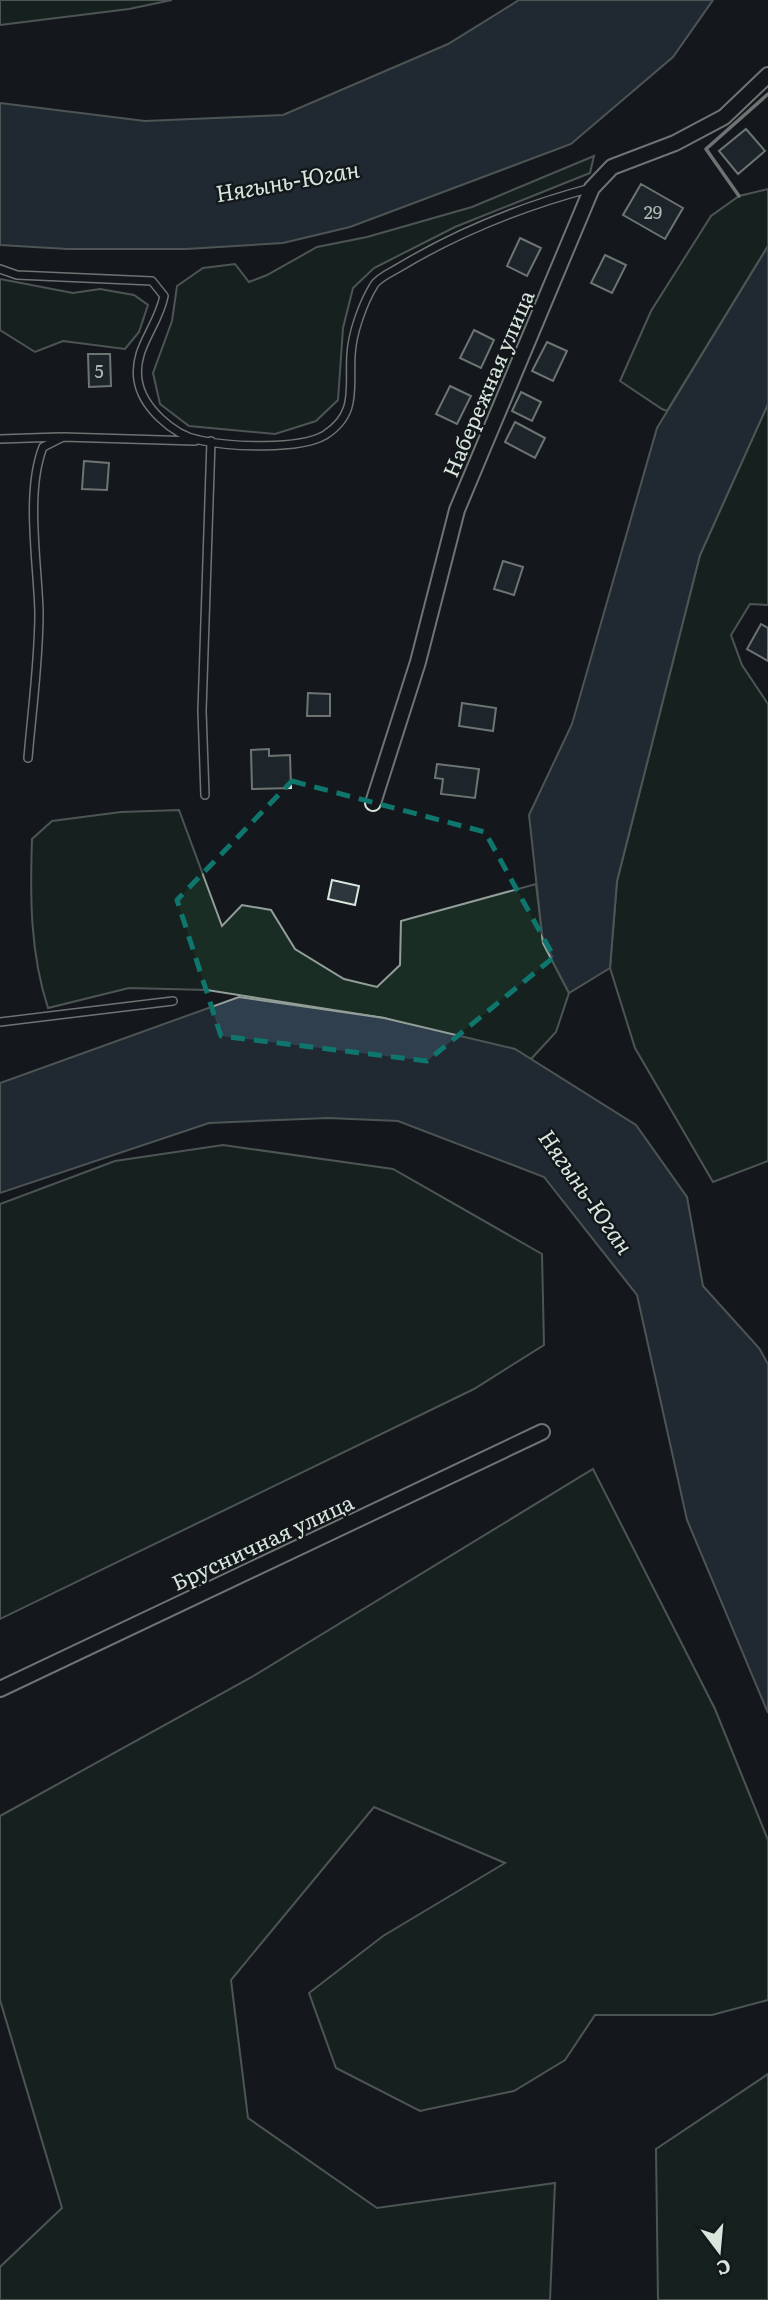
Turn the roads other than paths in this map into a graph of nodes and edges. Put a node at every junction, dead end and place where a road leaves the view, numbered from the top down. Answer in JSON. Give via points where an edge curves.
{"nodes":[{"id":1,"x":768,"y":75,"type":"edge"},
{"id":2,"x":592,"y":188,"type":"junction"},
{"id":3,"x":0,"y":268,"type":"edge"},
{"id":4,"x":63,"y":437,"type":"junction"},
{"id":5,"x":0,"y":439,"type":"edge"},
{"id":6,"x":213,"y":442,"type":"junction"},
{"id":7,"x":28,"y":758,"type":"dead end"},
{"id":8,"x":205,"y":795,"type":"dead end"},
{"id":9,"x":373,"y":803,"type":"dead end"},
{"id":10,"x":173,"y":1001,"type":"dead end"},
{"id":11,"x":0,"y":1022,"type":"edge"},
{"id":12,"x":542,"y":1432,"type":"dead end"},
{"id":13,"x":0,"y":1689,"type":"edge"}],
"edges":[{"from":1,"to":2,"type":"street","name":"Набережная улица","via":[[724,117],[612,167]]},
{"from":2,"to":6,"type":"lane","via":[[508,212],[442,242],[376,282],[351,352],[351,397],[345,420],[323,436],[271,445]]},
{"from":2,"to":9,"type":"street","name":"Набережная улица","via":[[457,510],[418,662]]},
{"from":3,"to":6,"type":"lane","via":[[17,275],[152,281],[164,296],[160,315],[137,358],[138,383],[149,407],[171,427]]},
{"from":4,"to":5,"type":"lane"},
{"from":4,"to":6,"type":"lane"},
{"from":4,"to":7,"type":"lane","via":[[43,447],[37,462],[34,547],[39,614]]},
{"from":6,"to":8,"type":"lane","via":[[207,497],[210,529],[202,711]]},
{"from":10,"to":11,"type":"lane"},
{"from":12,"to":13,"type":"street","name":"Брусничная улица"}]}
